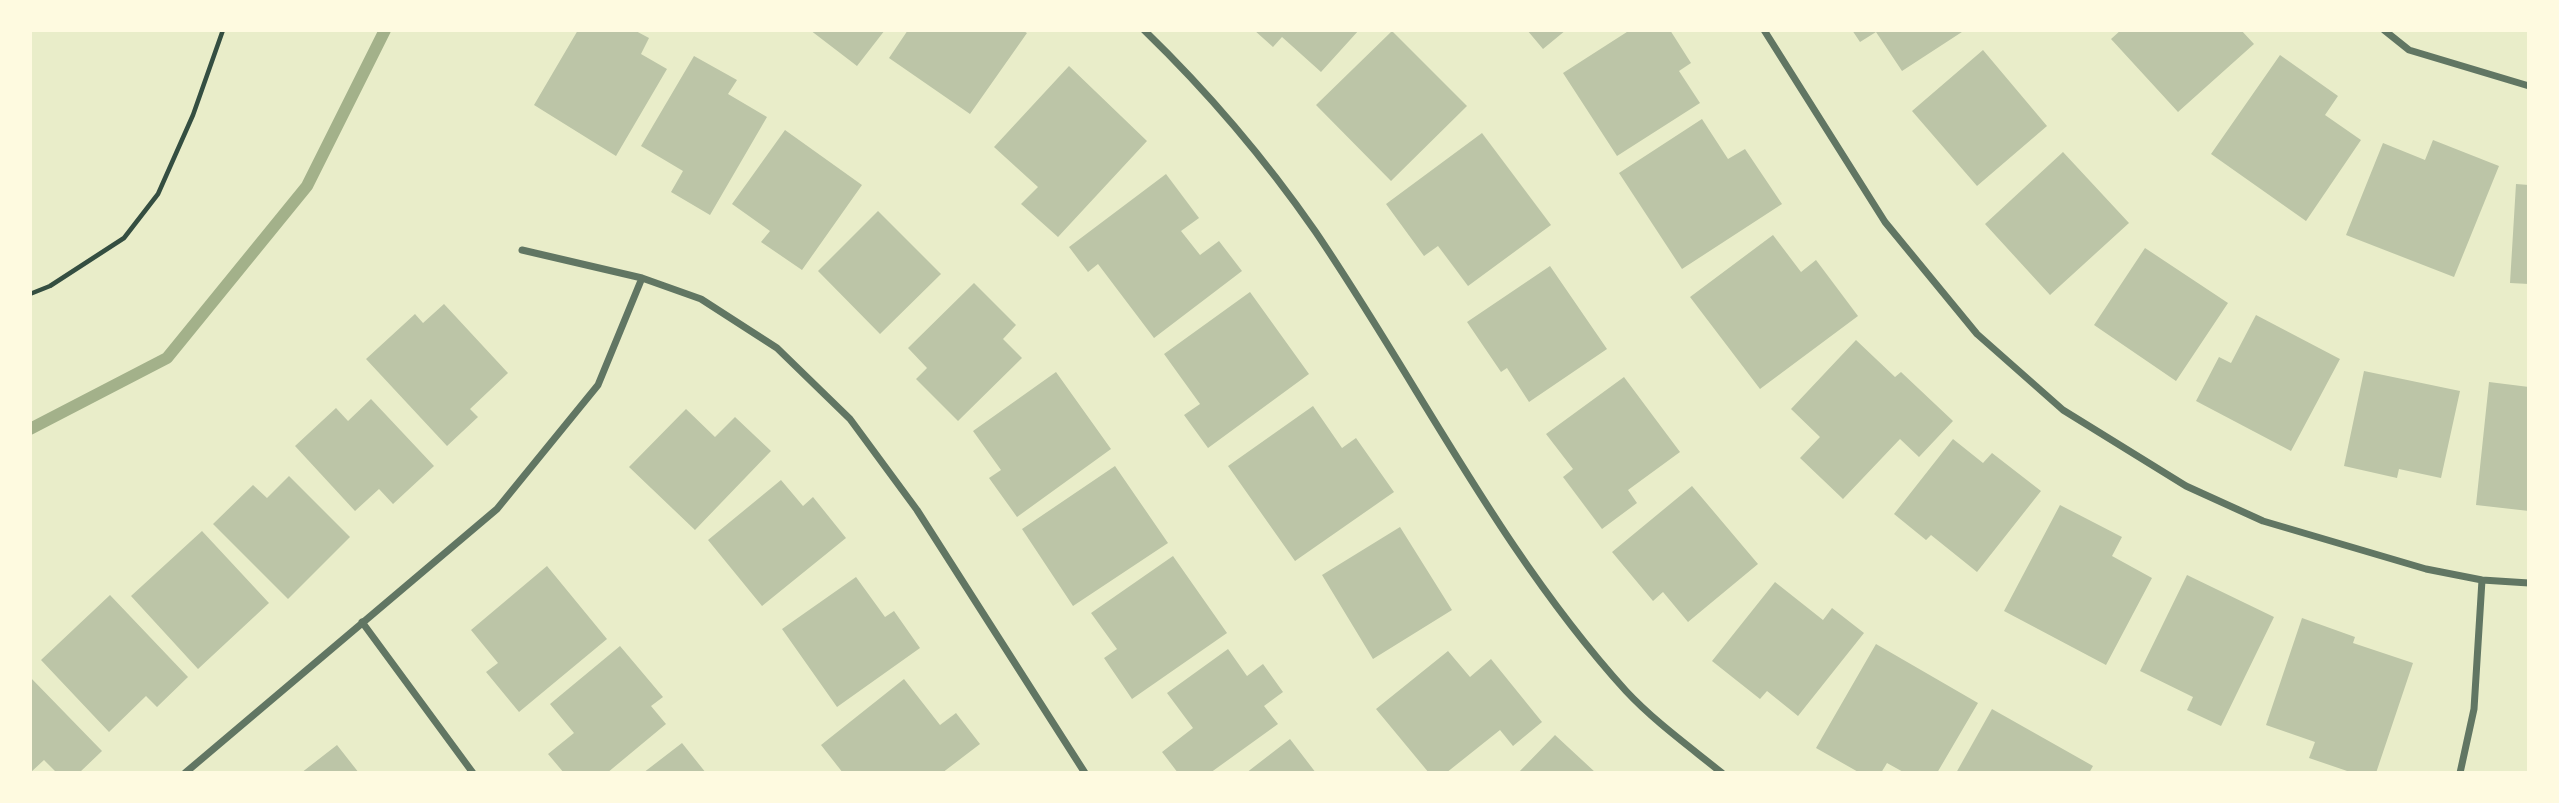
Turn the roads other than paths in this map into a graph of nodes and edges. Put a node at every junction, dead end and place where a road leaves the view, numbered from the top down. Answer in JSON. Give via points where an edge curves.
{"nodes":[{"id":1,"x":1144,"y":30,"type":"edge"},
{"id":2,"x":1763,"y":30,"type":"edge"},
{"id":3,"x":2384,"y":30,"type":"edge"},
{"id":4,"x":2529,"y":86,"type":"edge"},
{"id":5,"x":522,"y":250,"type":"dead end"},
{"id":6,"x":642,"y":278,"type":"junction"},
{"id":7,"x":2483,"y":580,"type":"junction"},
{"id":8,"x":2529,"y":583,"type":"edge"},
{"id":9,"x":362,"y":622,"type":"junction"},
{"id":10,"x":185,"y":773,"type":"edge"},
{"id":11,"x":472,"y":773,"type":"edge"},
{"id":12,"x":1085,"y":773,"type":"edge"},
{"id":13,"x":1722,"y":773,"type":"edge"},
{"id":14,"x":2459,"y":773,"type":"edge"}],
"edges":[{"from":1,"to":13,"type":"street","via":[[1219,110],[1315,231],[1559,612],[1628,693]]},
{"from":2,"to":7,"type":"street","via":[[1885,222],[1977,334],[2063,410],[2186,486],[2263,521],[2426,569]]},
{"from":3,"to":4,"type":"street","via":[[2409,50]]},
{"from":5,"to":6,"type":"street"},
{"from":6,"to":9,"type":"street","via":[[598,385],[497,509]]},
{"from":6,"to":12,"type":"street","via":[[701,299],[777,348],[850,419],[916,510]]},
{"from":7,"to":8,"type":"street"},
{"from":7,"to":14,"type":"street","via":[[2474,709]]},
{"from":9,"to":10,"type":"street"},
{"from":9,"to":11,"type":"street"}]}
